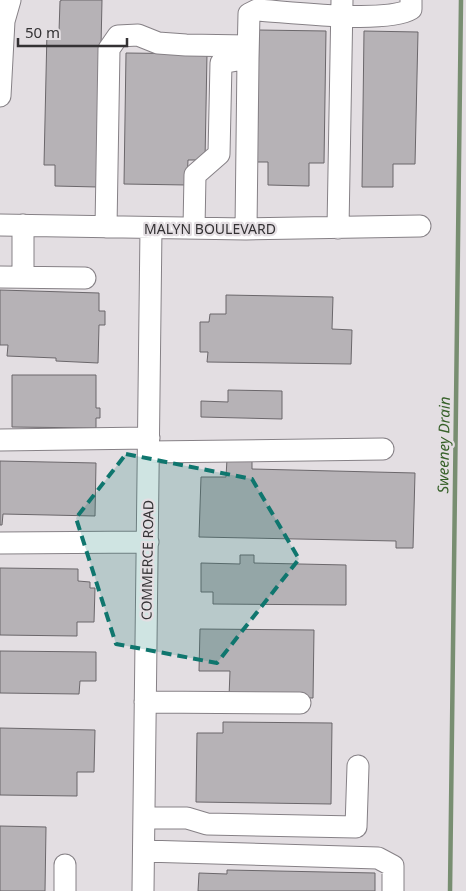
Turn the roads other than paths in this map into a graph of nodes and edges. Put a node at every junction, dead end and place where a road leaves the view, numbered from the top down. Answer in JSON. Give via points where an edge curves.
{"nodes":[{"id":1,"x":10,"y":0,"type":"edge"},
{"id":2,"x":411,"y":0,"type":"edge"},
{"id":3,"x":342,"y":8,"type":"edge"},
{"id":4,"x":248,"y":52,"type":"junction"},
{"id":5,"x":0,"y":96,"type":"edge"},
{"id":6,"x":0,"y":225,"type":"edge"},
{"id":7,"x":23,"y":225,"type":"junction"},
{"id":8,"x":420,"y":226,"type":"dead end"},
{"id":9,"x":106,"y":227,"type":"junction"},
{"id":10,"x":151,"y":228,"type":"junction"},
{"id":11,"x":194,"y":228,"type":"junction"},
{"id":12,"x":338,"y":228,"type":"junction"},
{"id":13,"x":246,"y":229,"type":"junction"},
{"id":14,"x":0,"y":277,"type":"edge"},
{"id":15,"x":23,"y":277,"type":"junction"},
{"id":16,"x":85,"y":278,"type":"dead end"},
{"id":17,"x":0,"y":440,"type":"edge"},
{"id":18,"x":149,"y":445,"type":"junction"},
{"id":19,"x":382,"y":449,"type":"dead end"},
{"id":20,"x":148,"y":542,"type":"junction"},
{"id":21,"x":0,"y":543,"type":"edge"},
{"id":22,"x":146,"y":702,"type":"junction"},
{"id":23,"x":300,"y":703,"type":"dead end"},
{"id":24,"x":358,"y":766,"type":"dead end"},
{"id":25,"x":144,"y":818,"type":"junction"},
{"id":26,"x":144,"y":851,"type":"junction"},
{"id":27,"x":65,"y":865,"type":"dead end"},
{"id":28,"x":65,"y":891,"type":"edge"},
{"id":29,"x":143,"y":891,"type":"edge"},
{"id":30,"x":393,"y":891,"type":"edge"}],
"edges":[{"from":1,"to":5,"type":"street","via":[[4,21]]},
{"from":2,"to":3,"type":"street","via":[[411,8],[402,14]]},
{"from":3,"to":4,"type":"street","via":[[258,10],[249,14]]},
{"from":3,"to":12,"type":"street"},
{"from":4,"to":9,"type":"street","via":[[186,49],[138,35],[118,36],[108,49]]},
{"from":4,"to":11,"type":"street","via":[[221,64],[219,154],[193,168]]},
{"from":4,"to":13,"type":"street"},
{"from":6,"to":7,"type":"street","name":"MALYN BOULEVARD"},
{"from":7,"to":9,"type":"street","name":"MALYN BOULEVARD"},
{"from":7,"to":15,"type":"street"},
{"from":8,"to":12,"type":"street","name":"MALYN BOULEVARD"},
{"from":9,"to":10,"type":"street","name":"MALYN BOULEVARD"},
{"from":10,"to":11,"type":"street","name":"MALYN BOULEVARD"},
{"from":10,"to":18,"type":"street","name":"COMMERCE ROAD"},
{"from":11,"to":13,"type":"street","name":"MALYN BOULEVARD"},
{"from":12,"to":13,"type":"street","name":"MALYN BOULEVARD"},
{"from":14,"to":15,"type":"street"},
{"from":15,"to":16,"type":"street"},
{"from":17,"to":18,"type":"street"},
{"from":18,"to":19,"type":"street"},
{"from":18,"to":20,"type":"street","name":"COMMERCE ROAD"},
{"from":20,"to":21,"type":"street"},
{"from":20,"to":22,"type":"street","name":"COMMERCE ROAD"},
{"from":22,"to":23,"type":"street"},
{"from":22,"to":25,"type":"street","name":"COMMERCE ROAD"},
{"from":24,"to":25,"type":"street","via":[[356,827],[207,824],[188,818]]},
{"from":25,"to":26,"type":"street","name":"COMMERCE ROAD"},
{"from":26,"to":29,"type":"street","name":"COMMERCE ROAD"},
{"from":26,"to":30,"type":"street","via":[[378,858],[393,866]]},
{"from":27,"to":28,"type":"street"}]}
